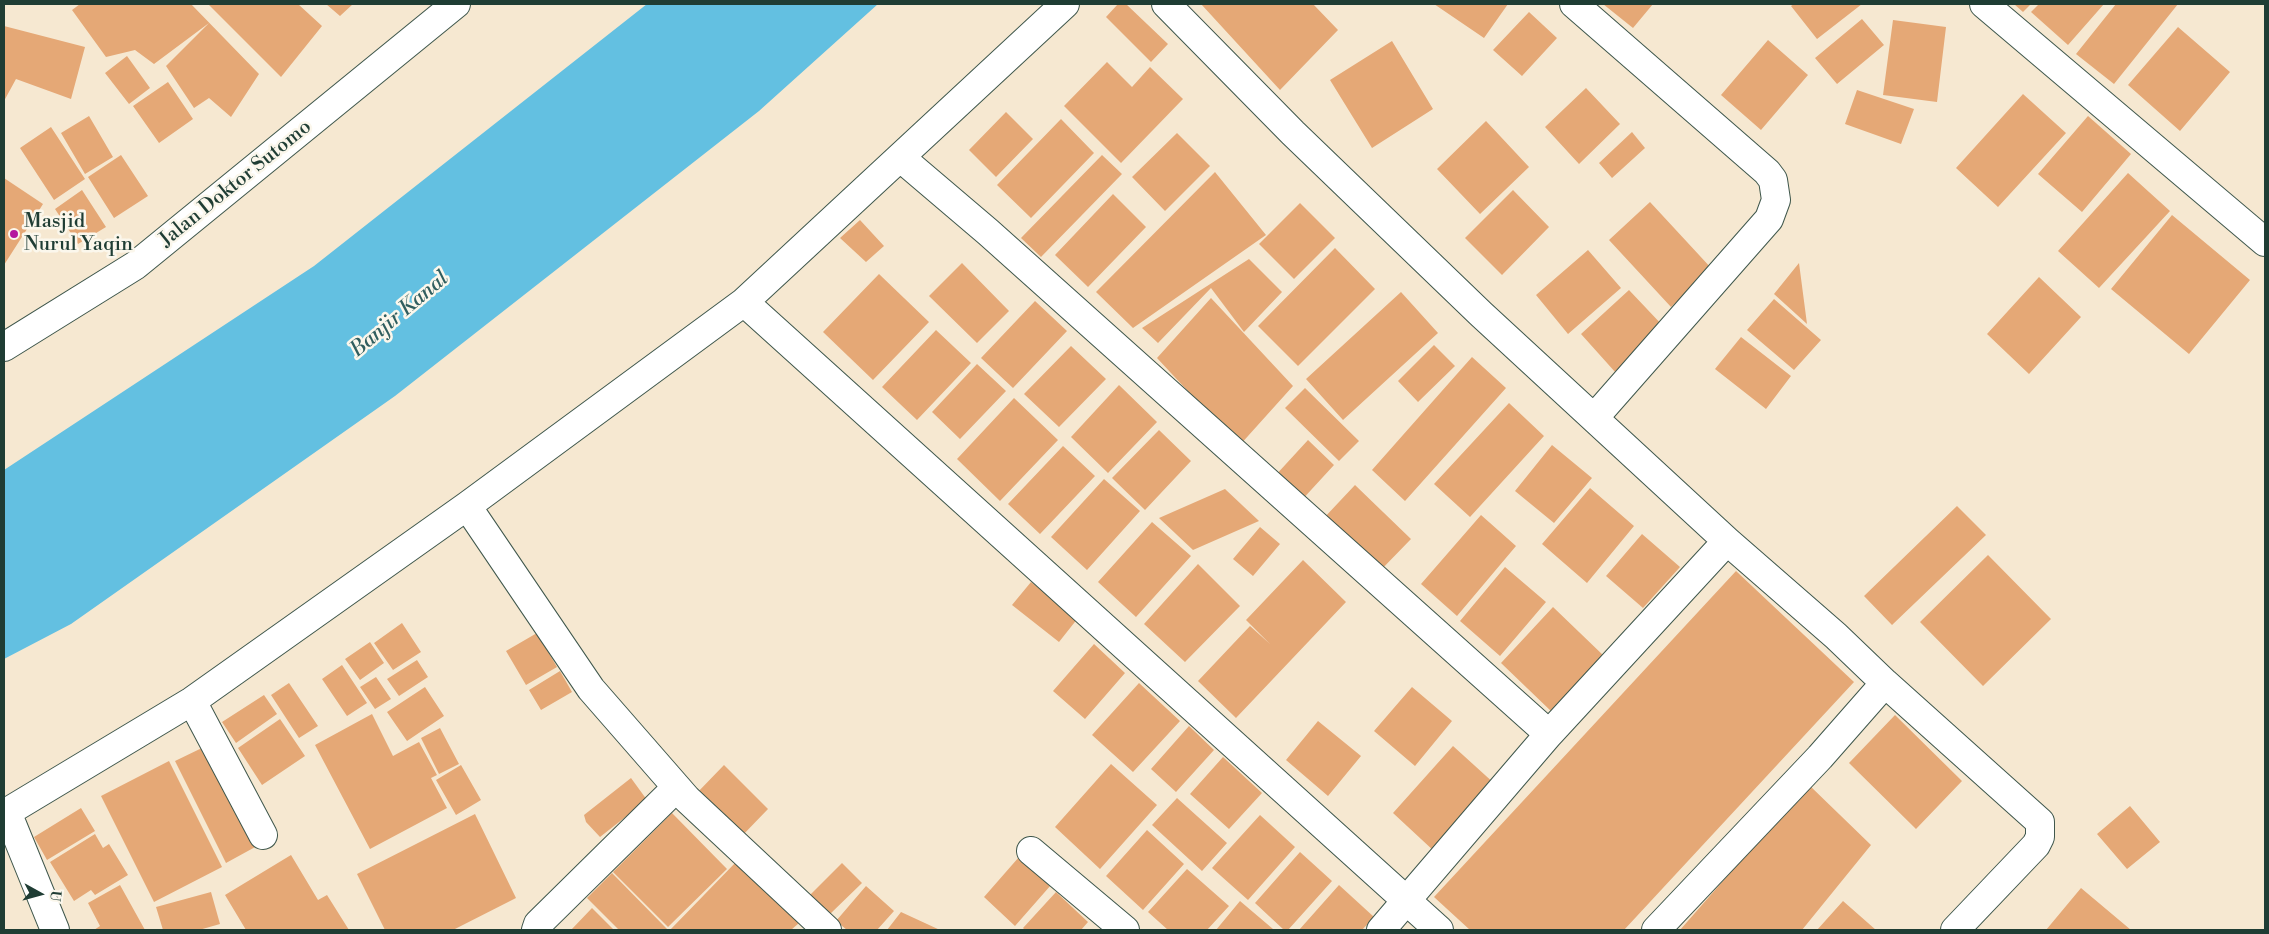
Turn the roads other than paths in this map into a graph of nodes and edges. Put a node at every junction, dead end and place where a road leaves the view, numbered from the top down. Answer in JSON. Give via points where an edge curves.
{"nodes":[{"id":1,"x":456,"y":4,"type":"edge"},
{"id":2,"x":1065,"y":4,"type":"edge"},
{"id":3,"x":1166,"y":4,"type":"edge"},
{"id":4,"x":1574,"y":4,"type":"edge"},
{"id":5,"x":1984,"y":4,"type":"edge"},
{"id":6,"x":901,"y":158,"type":"junction"},
{"id":7,"x":2265,"y":242,"type":"edge"},
{"id":8,"x":744,"y":302,"type":"junction"},
{"id":9,"x":4,"y":347,"type":"edge"},
{"id":10,"x":1594,"y":418,"type":"junction"},
{"id":11,"x":467,"y":506,"type":"junction"},
{"id":12,"x":1726,"y":541,"type":"junction"},
{"id":13,"x":1885,"y":683,"type":"junction"},
{"id":14,"x":192,"y":701,"type":"junction"},
{"id":15,"x":1549,"y":734,"type":"junction"},
{"id":16,"x":676,"y":788,"type":"junction"},
{"id":17,"x":5,"y":813,"type":"edge"},
{"id":18,"x":263,"y":835,"type":"dead end"},
{"id":19,"x":1032,"y":851,"type":"dead end"},
{"id":20,"x":1406,"y":902,"type":"junction"},
{"id":21,"x":55,"y":930,"type":"edge"},
{"id":22,"x":536,"y":930,"type":"edge"},
{"id":23,"x":827,"y":930,"type":"edge"},
{"id":24,"x":1125,"y":930,"type":"edge"},
{"id":25,"x":1381,"y":930,"type":"edge"},
{"id":26,"x":1439,"y":930,"type":"edge"},
{"id":27,"x":1656,"y":930,"type":"edge"},
{"id":28,"x":1955,"y":930,"type":"edge"}],
"edges":[{"from":1,"to":9,"type":"street","name":"Jalan Doktor Sutomo","via":[[136,265]]},
{"from":2,"to":6,"type":"street"},
{"from":3,"to":10,"type":"street","via":[[1293,133]]},
{"from":4,"to":10,"type":"street","via":[[1767,172],[1773,180],[1776,200],[1769,219]]},
{"from":5,"to":7,"type":"street"},
{"from":6,"to":8,"type":"street"},
{"from":6,"to":15,"type":"street"},
{"from":8,"to":11,"type":"street"},
{"from":8,"to":20,"type":"street"},
{"from":10,"to":12,"type":"street"},
{"from":11,"to":14,"type":"street"},
{"from":11,"to":16,"type":"street","via":[[591,689]]},
{"from":12,"to":13,"type":"street"},
{"from":12,"to":15,"type":"street"},
{"from":13,"to":27,"type":"street","via":[[1820,757]]},
{"from":13,"to":28,"type":"street","via":[[2040,822],[2040,837],[2036,845]]},
{"from":14,"to":17,"type":"street"},
{"from":14,"to":18,"type":"street"},
{"from":15,"to":20,"type":"street"},
{"from":16,"to":22,"type":"street","via":[[538,924]]},
{"from":16,"to":23,"type":"street"},
{"from":17,"to":21,"type":"street"},
{"from":19,"to":24,"type":"street"},
{"from":20,"to":25,"type":"street"},
{"from":20,"to":26,"type":"street"}]}
